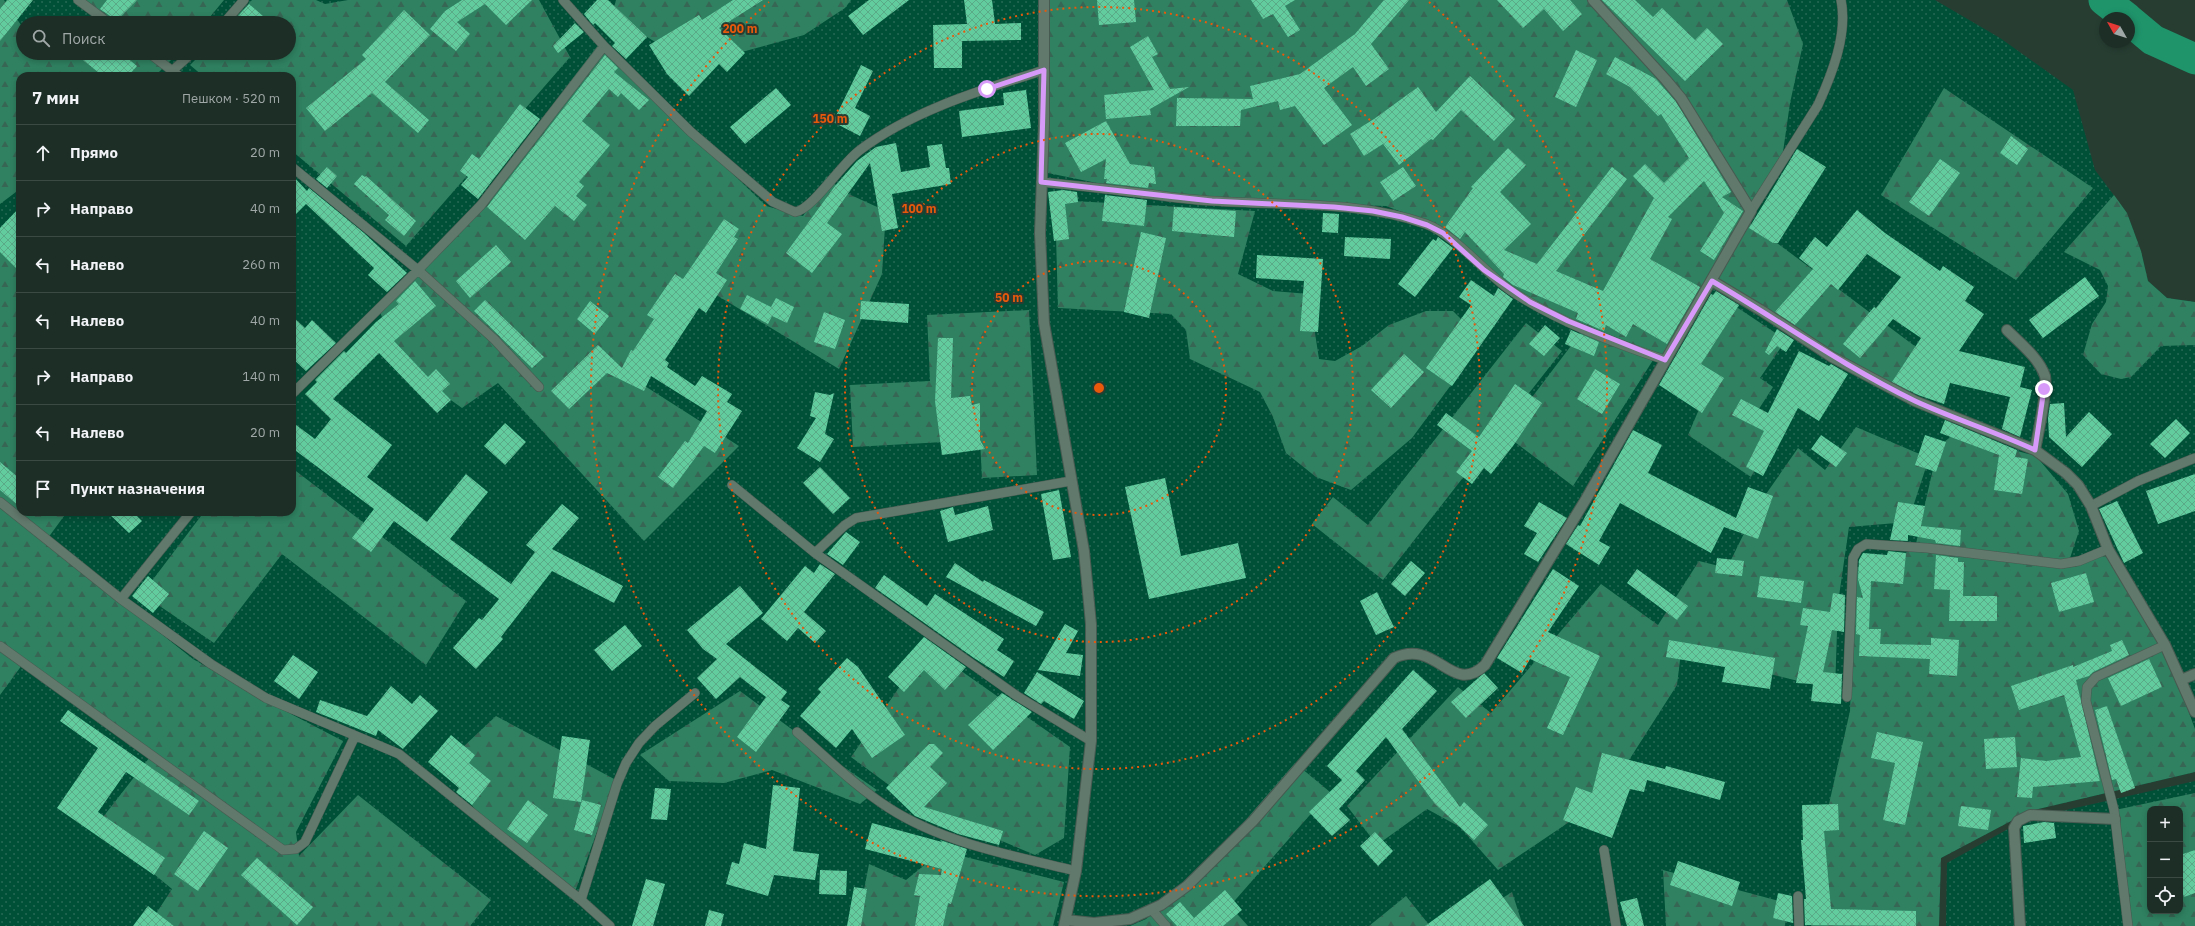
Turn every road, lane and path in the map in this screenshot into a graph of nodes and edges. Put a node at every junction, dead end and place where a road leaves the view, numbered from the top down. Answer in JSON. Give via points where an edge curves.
{"nodes":[{"id":1,"x":78,"y":0,"type":"edge"},
{"id":2,"x":244,"y":0,"type":"edge"},
{"id":3,"x":563,"y":0,"type":"edge"},
{"id":4,"x":1044,"y":0,"type":"edge"},
{"id":5,"x":1593,"y":0,"type":"edge"},
{"id":6,"x":1841,"y":0,"type":"edge"},
{"id":7,"x":100,"y":16,"type":"edge"},
{"id":8,"x":230,"y":16,"type":"edge"},
{"id":9,"x":604,"y":46,"type":"junction"},
{"id":10,"x":158,"y":60,"type":"edge"},
{"id":11,"x":186,"y":60,"type":"edge"},
{"id":12,"x":1044,"y":70,"type":"junction"},
{"id":13,"x":175,"y":72,"type":"edge"},
{"id":14,"x":177,"y":72,"type":"edge"},
{"id":15,"x":296,"y":170,"type":"edge"},
{"id":16,"x":1041,"y":182,"type":"junction"},
{"id":17,"x":1751,"y":211,"type":"junction"},
{"id":18,"x":418,"y":270,"type":"junction"},
{"id":19,"x":1712,"y":281,"type":"junction"},
{"id":20,"x":2007,"y":330,"type":"dead end"},
{"id":21,"x":1665,"y":360,"type":"junction"},
{"id":22,"x":539,"y":387,"type":"dead end"},
{"id":23,"x":296,"y":390,"type":"edge"},
{"id":24,"x":2035,"y":450,"type":"junction"},
{"id":25,"x":2195,"y":458,"type":"edge"},
{"id":26,"x":1070,"y":481,"type":"junction"},
{"id":27,"x":732,"y":485,"type":"dead end"},
{"id":28,"x":0,"y":502,"type":"edge"},
{"id":29,"x":2090,"y":506,"type":"junction"},
{"id":30,"x":16,"y":515,"type":"edge"},
{"id":31,"x":17,"y":516,"type":"edge"},
{"id":32,"x":189,"y":516,"type":"edge"},
{"id":33,"x":2108,"y":549,"type":"junction"},
{"id":34,"x":815,"y":553,"type":"junction"},
{"id":35,"x":121,"y":599,"type":"junction"},
{"id":36,"x":2165,"y":645,"type":"junction"},
{"id":37,"x":0,"y":646,"type":"edge"},
{"id":38,"x":2195,"y":674,"type":"edge"},
{"id":39,"x":2181,"y":680,"type":"junction"},
{"id":40,"x":695,"y":692,"type":"dead end"},
{"id":41,"x":1847,"y":697,"type":"dead end"},
{"id":42,"x":2195,"y":712,"type":"edge"},
{"id":43,"x":797,"y":732,"type":"dead end"},
{"id":44,"x":355,"y":736,"type":"junction"},
{"id":45,"x":1091,"y":741,"type":"junction"},
{"id":46,"x":2115,"y":819,"type":"junction"},
{"id":47,"x":1604,"y":850,"type":"dead end"},
{"id":48,"x":1076,"y":871,"type":"junction"},
{"id":49,"x":1798,"y":896,"type":"dead end"},
{"id":50,"x":581,"y":900,"type":"junction"},
{"id":51,"x":1152,"y":910,"type":"junction"},
{"id":52,"x":1065,"y":923,"type":"edge"},
{"id":53,"x":610,"y":926,"type":"edge"},
{"id":54,"x":1166,"y":926,"type":"edge"},
{"id":55,"x":1616,"y":926,"type":"edge"},
{"id":56,"x":1799,"y":926,"type":"edge"},
{"id":57,"x":2020,"y":926,"type":"edge"},
{"id":58,"x":2128,"y":926,"type":"edge"}],
"edges":[{"from":1,"to":7,"type":"lane"},
{"from":2,"to":8,"type":"lane"},
{"from":3,"to":9,"type":"lane"},
{"from":4,"to":12,"type":"street"},
{"from":5,"to":17,"type":"street","via":[[1681,98]]},
{"from":6,"to":17,"type":"lane","via":[[1839,40],[1818,105]]},
{"from":9,"to":12,"type":"lane","via":[[697,137],[773,202],[795,212],[806,208],[843,165],[879,138],[930,112]]},
{"from":9,"to":18,"type":"lane","via":[[481,205]]},
{"from":10,"to":13,"type":"lane"},
{"from":11,"to":14,"type":"lane"},
{"from":12,"to":16,"type":"street"},
{"from":15,"to":18,"type":"lane"},
{"from":16,"to":21,"type":"lane","via":[[1212,201],[1334,207],[1402,217],[1443,233],[1484,270],[1530,302],[1579,326]]},
{"from":16,"to":26,"type":"street","via":[[1040,233],[1044,323]]},
{"from":17,"to":19,"type":"street"},
{"from":18,"to":22,"type":"lane","via":[[494,339]]},
{"from":18,"to":23,"type":"lane"},
{"from":19,"to":21,"type":"street"},
{"from":19,"to":24,"type":"street","via":[[1832,357],[1915,401]]},
{"from":20,"to":24,"type":"street","via":[[2037,362],[2044,376]]},
{"from":21,"to":51,"type":"street","via":[[1586,499],[1485,665],[1475,673],[1465,675],[1453,673],[1422,654],[1406,652],[1394,658],[1253,821],[1187,886]]},
{"from":24,"to":29,"type":"street","via":[[2066,472],[2078,485]]},
{"from":25,"to":29,"type":"lane"},
{"from":26,"to":34,"type":"lane","via":[[856,518]]},
{"from":26,"to":45,"type":"street","via":[[1084,551],[1091,624]]},
{"from":27,"to":34,"type":"lane"},
{"from":28,"to":30,"type":"lane"},
{"from":29,"to":33,"type":"street"},
{"from":31,"to":35,"type":"lane"},
{"from":32,"to":35,"type":"lane"},
{"from":33,"to":36,"type":"street"},
{"from":33,"to":41,"type":"lane","via":[[2080,561],[2062,564],[1927,548],[1866,544],[1862,546],[1853,558]]},
{"from":34,"to":45,"type":"lane","via":[[1017,696]]},
{"from":35,"to":44,"type":"lane","via":[[211,664],[266,698]]},
{"from":36,"to":39,"type":"street"},
{"from":36,"to":46,"type":"lane","via":[[2096,677],[2087,687],[2086,701]]},
{"from":37,"to":44,"type":"lane","via":[[283,850],[296,849],[305,842]]},
{"from":38,"to":39,"type":"street"},
{"from":39,"to":42,"type":"street"},
{"from":40,"to":50,"type":"lane","via":[[639,742],[626,763]]},
{"from":43,"to":48,"type":"lane","via":[[875,798],[937,833],[1006,854]]},
{"from":44,"to":50,"type":"lane","via":[[381,744],[405,758]]},
{"from":45,"to":48,"type":"street"},
{"from":46,"to":57,"type":"street","via":[[2030,815],[2018,821],[2014,828]]},
{"from":46,"to":58,"type":"lane"},
{"from":47,"to":55,"type":"lane"},
{"from":48,"to":52,"type":"street"},
{"from":49,"to":56,"type":"lane"},
{"from":50,"to":53,"type":"lane"},
{"from":51,"to":52,"type":"street","via":[[1130,919],[1112,922]]},
{"from":51,"to":54,"type":"lane"}]}
